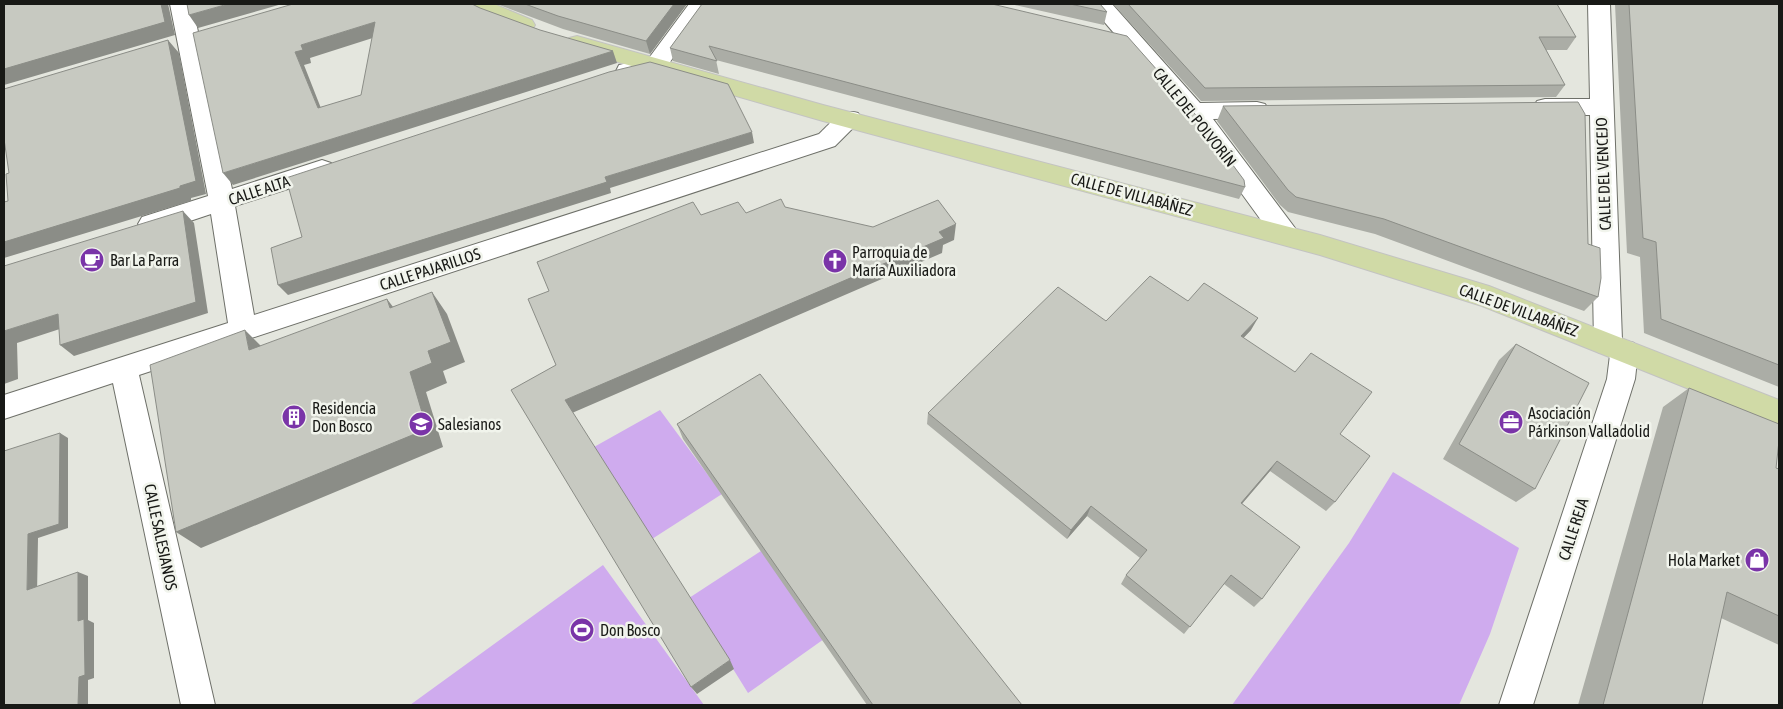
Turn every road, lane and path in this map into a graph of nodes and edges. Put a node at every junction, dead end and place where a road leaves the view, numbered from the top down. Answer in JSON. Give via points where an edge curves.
{"nodes":[{"id":1,"x":181,"y":4,"type":"edge"},
{"id":2,"x":475,"y":4,"type":"edge"},
{"id":3,"x":700,"y":4,"type":"edge"},
{"id":4,"x":1100,"y":4,"type":"edge"},
{"id":5,"x":1599,"y":4,"type":"edge"},
{"id":6,"x":1095,"y":32,"type":"edge"},
{"id":7,"x":1132,"y":41,"type":"junction"},
{"id":8,"x":656,"y":64,"type":"junction"},
{"id":9,"x":610,"y":76,"type":"edge"},
{"id":10,"x":1601,"y":107,"type":"junction"},
{"id":11,"x":1522,"y":108,"type":"edge"},
{"id":12,"x":1194,"y":110,"type":"junction"},
{"id":13,"x":1274,"y":110,"type":"edge"},
{"id":14,"x":850,"y":120,"type":"junction"},
{"id":15,"x":345,"y":162,"type":"edge"},
{"id":16,"x":222,"y":202,"type":"junction"},
{"id":17,"x":127,"y":231,"type":"edge"},
{"id":18,"x":1286,"y":235,"type":"junction"},
{"id":19,"x":243,"y":330,"type":"junction"},
{"id":20,"x":1616,"y":348,"type":"junction"},
{"id":21,"x":124,"y":368,"type":"junction"},
{"id":22,"x":4,"y":407,"type":"edge"},
{"id":23,"x":1779,"y":412,"type":"edge"},
{"id":24,"x":198,"y":705,"type":"edge"},
{"id":25,"x":1516,"y":705,"type":"edge"}],
"edges":[{"from":1,"to":16,"type":"street"},
{"from":2,"to":8,"type":"main road","name":"CALLE DE VILLABÁÑEZ","via":[[550,35]]},
{"from":3,"to":8,"type":"street"},
{"from":4,"to":7,"type":"street","name":"CALLE DEL POLVORÍN"},
{"from":5,"to":10,"type":"street","name":"CALLE DEL VENCEJO"},
{"from":6,"to":7,"type":"street"},
{"from":7,"to":12,"type":"street","name":"CALLE DEL POLVORÍN"},
{"from":8,"to":9,"type":"street"},
{"from":8,"to":14,"type":"main road","name":"CALLE DE VILLABÁÑEZ"},
{"from":10,"to":11,"type":"street"},
{"from":10,"to":20,"type":"street","name":"CALLE DEL VENCEJO"},
{"from":12,"to":13,"type":"street"},
{"from":12,"to":18,"type":"street","name":"CALLE DEL POLVORÍN"},
{"from":14,"to":18,"type":"main road","name":"CALLE DE VILLABÁÑEZ"},
{"from":14,"to":19,"type":"street","name":"CALLE PAJARILLOS","via":[[827,140]]},
{"from":15,"to":16,"type":"street","name":"CALLE ALTA"},
{"from":16,"to":17,"type":"street","name":"CALLE ALTA"},
{"from":16,"to":19,"type":"street"},
{"from":18,"to":20,"type":"main road","name":"CALLE DE VILLABÁÑEZ","via":[[1489,297]]},
{"from":19,"to":21,"type":"street","name":"CALLE PAJARILLOS"},
{"from":20,"to":23,"type":"main road","name":"CALLE DE VILLABÁÑEZ"},
{"from":20,"to":25,"type":"street","name":"CALLE REJA","via":[[1621,379]]},
{"from":21,"to":22,"type":"street","name":"CALLE PAJARILLOS"},
{"from":21,"to":24,"type":"street","name":"CALLE SALESIANOS"}]}
